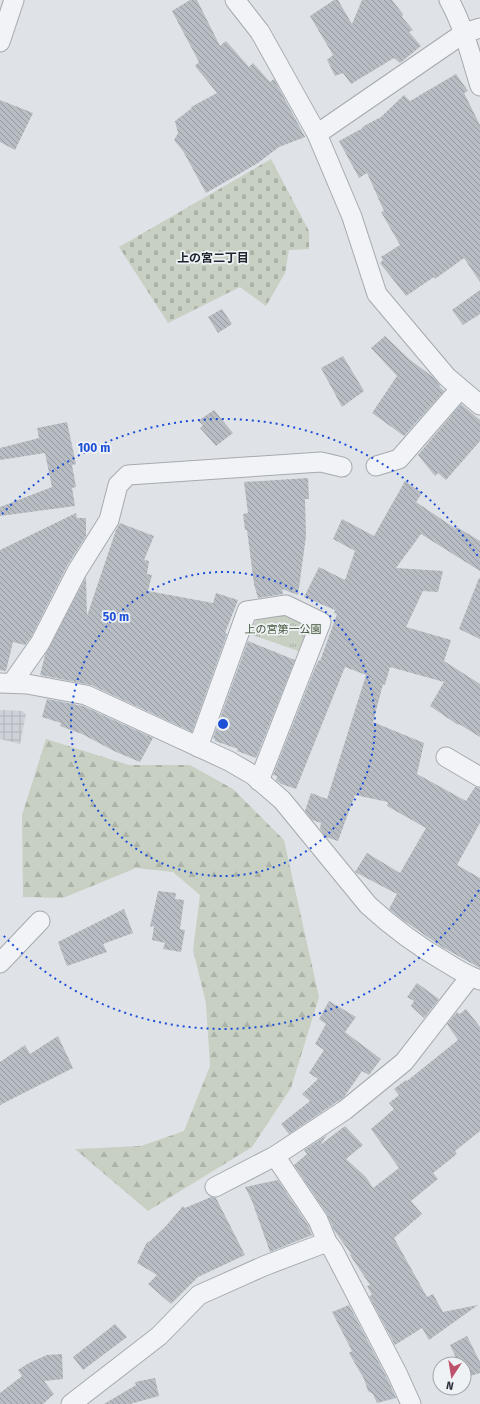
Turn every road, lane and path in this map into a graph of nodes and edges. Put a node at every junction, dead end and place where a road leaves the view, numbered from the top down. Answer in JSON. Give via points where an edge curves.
{"nodes":[{"id":1,"x":14,"y":0,"type":"edge"},
{"id":2,"x":235,"y":0,"type":"edge"},
{"id":3,"x":450,"y":0,"type":"edge"},
{"id":4,"x":472,"y":30,"type":"edge"},
{"id":5,"x":0,"y":42,"type":"edge"},
{"id":6,"x":480,"y":86,"type":"edge"},
{"id":7,"x":317,"y":134,"type":"junction"},
{"id":8,"x":460,"y":389,"type":"junction"},
{"id":9,"x":480,"y":406,"type":"edge"},
{"id":10,"x":376,"y":466,"type":"dead end"},
{"id":11,"x":342,"y":467,"type":"dead end"},
{"id":12,"x":6,"y":683,"type":"edge"},
{"id":13,"x":198,"y":747,"type":"junction"},
{"id":14,"x":446,"y":757,"type":"dead end"},
{"id":15,"x":480,"y":777,"type":"edge"},
{"id":16,"x":259,"y":780,"type":"junction"},
{"id":17,"x":40,"y":921,"type":"dead end"},
{"id":18,"x":0,"y":963,"type":"edge"},
{"id":19,"x":475,"y":979,"type":"edge"},
{"id":20,"x":275,"y":1156,"type":"junction"},
{"id":21,"x":215,"y":1187,"type":"dead end"},
{"id":22,"x":327,"y":1242,"type":"junction"},
{"id":23,"x":71,"y":1404,"type":"edge"},
{"id":24,"x":411,"y":1404,"type":"edge"}],
"edges":[{"from":1,"to":5,"type":"street"},
{"from":2,"to":7,"type":"street","via":[[260,32]]},
{"from":3,"to":4,"type":"street","via":[[459,18]]},
{"from":4,"to":6,"type":"street"},
{"from":4,"to":7,"type":"street"},
{"from":7,"to":8,"type":"street","via":[[352,217],[377,294]]},
{"from":8,"to":9,"type":"street"},
{"from":8,"to":10,"type":"street","via":[[399,459]]},
{"from":11,"to":12,"type":"street","via":[[321,462],[128,475],[118,485],[109,520],[77,571],[40,643]]},
{"from":12,"to":13,"type":"street","via":[[27,684],[86,695]]},
{"from":13,"to":16,"type":"street","via":[[229,761]]},
{"from":13,"to":16,"type":"street","via":[[247,611],[286,605],[321,622]]},
{"from":14,"to":15,"type":"street"},
{"from":16,"to":19,"type":"street","via":[[282,800],[368,905],[384,920],[434,956]]},
{"from":17,"to":18,"type":"street"},
{"from":19,"to":20,"type":"street","via":[[404,1062],[345,1110]]},
{"from":20,"to":21,"type":"street"},
{"from":20,"to":22,"type":"street","via":[[318,1220]]},
{"from":22,"to":23,"type":"street","via":[[199,1295],[158,1336]]},
{"from":22,"to":24,"type":"street"}]}
